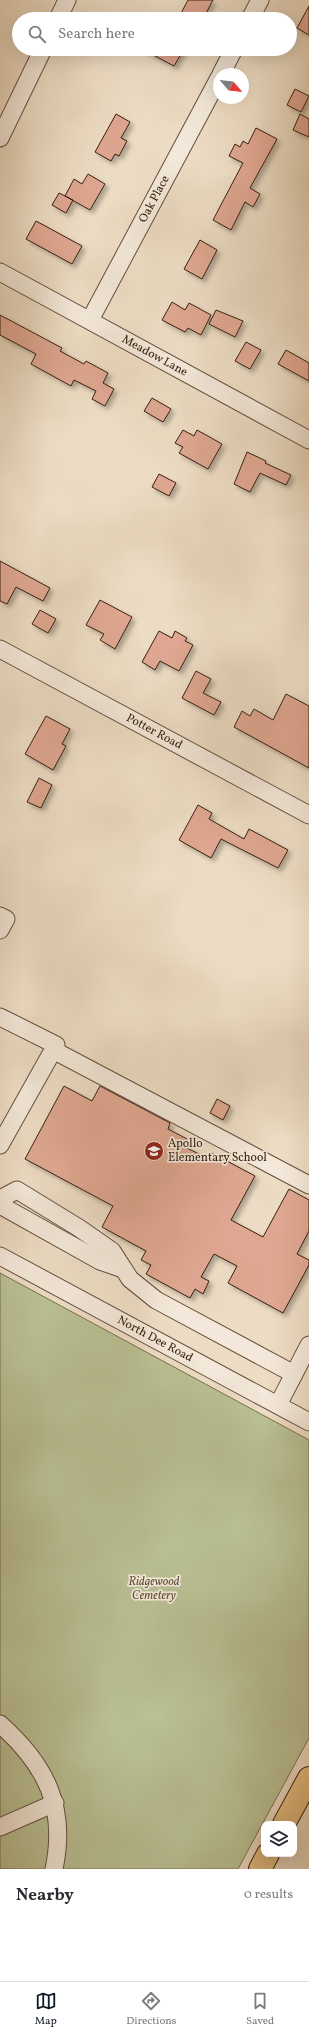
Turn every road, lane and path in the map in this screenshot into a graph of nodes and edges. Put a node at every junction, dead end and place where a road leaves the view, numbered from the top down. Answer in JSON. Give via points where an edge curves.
{"nodes":[{"id":1,"x":67,"y":0,"type":"edge"},
{"id":2,"x":260,"y":0,"type":"edge"},
{"id":3,"x":61,"y":12,"type":"edge"},
{"id":4,"x":254,"y":12,"type":"edge"},
{"id":5,"x":40,"y":56,"type":"edge"},
{"id":6,"x":230,"y":56,"type":"edge"},
{"id":7,"x":224,"y":68,"type":"edge"},
{"id":8,"x":213,"y":89,"type":"edge"},
{"id":9,"x":0,"y":138,"type":"edge"},
{"id":10,"x":0,"y":272,"type":"edge"},
{"id":11,"x":90,"y":320,"type":"junction"},
{"id":12,"x":309,"y":440,"type":"edge"},
{"id":13,"x":0,"y":649,"type":"edge"},
{"id":14,"x":309,"y":815,"type":"edge"},
{"id":15,"x":0,"y":916,"type":"edge"},
{"id":16,"x":0,"y":930,"type":"edge"},
{"id":17,"x":0,"y":1017,"type":"edge"},
{"id":18,"x":53,"y":1050,"type":"junction"},
{"id":19,"x":0,"y":1145,"type":"edge"},
{"id":20,"x":309,"y":1185,"type":"edge"},
{"id":21,"x":0,"y":1200,"type":"edge"},
{"id":22,"x":0,"y":1205,"type":"edge"},
{"id":23,"x":0,"y":1256,"type":"edge"},
{"id":24,"x":123,"y":1269,"type":"junction"},
{"id":25,"x":309,"y":1345,"type":"edge"},
{"id":26,"x":294,"y":1374,"type":"junction"},
{"id":27,"x":278,"y":1405,"type":"junction"},
{"id":28,"x":309,"y":1422,"type":"edge"},
{"id":29,"x":0,"y":1724,"type":"edge"},
{"id":30,"x":309,"y":1778,"type":"edge"},
{"id":31,"x":55,"y":1803,"type":"junction"},
{"id":32,"x":286,"y":1821,"type":"edge"},
{"id":33,"x":0,"y":1827,"type":"edge"},
{"id":34,"x":266,"y":1857,"type":"edge"},
{"id":35,"x":54,"y":1869,"type":"edge"},
{"id":36,"x":260,"y":1869,"type":"edge"}],
"edges":[{"from":1,"to":3,"type":"street"},
{"from":2,"to":4,"type":"street"},
{"from":5,"to":9,"type":"street"},
{"from":6,"to":7,"type":"street"},
{"from":8,"to":11,"type":"street","name":"Oak Place"},
{"from":10,"to":11,"type":"street","name":"Meadow Lane"},
{"from":11,"to":12,"type":"street","name":"Meadow Lane"},
{"from":13,"to":14,"type":"street","name":"Potter Road"},
{"from":15,"to":16,"type":"street","via":[[6,919]]},
{"from":17,"to":18,"type":"street","via":[[56,1045]]},
{"from":18,"to":19,"type":"street"},
{"from":18,"to":20,"type":"street"},
{"from":21,"to":24,"type":"street","via":[[17,1190],[112,1251]]},
{"from":22,"to":24,"type":"street","via":[[100,1261]]},
{"from":23,"to":27,"type":"street","name":"North Dee Road"},
{"from":24,"to":26,"type":"street","via":[[130,1280],[156,1300]]},
{"from":25,"to":26,"type":"street"},
{"from":26,"to":27,"type":"street"},
{"from":27,"to":28,"type":"street","name":"North Dee Road"},
{"from":29,"to":31,"type":"street","via":[[22,1746],[51,1790]]},
{"from":30,"to":32,"type":"main road"},
{"from":31,"to":33,"type":"street"},
{"from":31,"to":35,"type":"street","via":[[59,1842]]},
{"from":34,"to":36,"type":"main road"}]}
